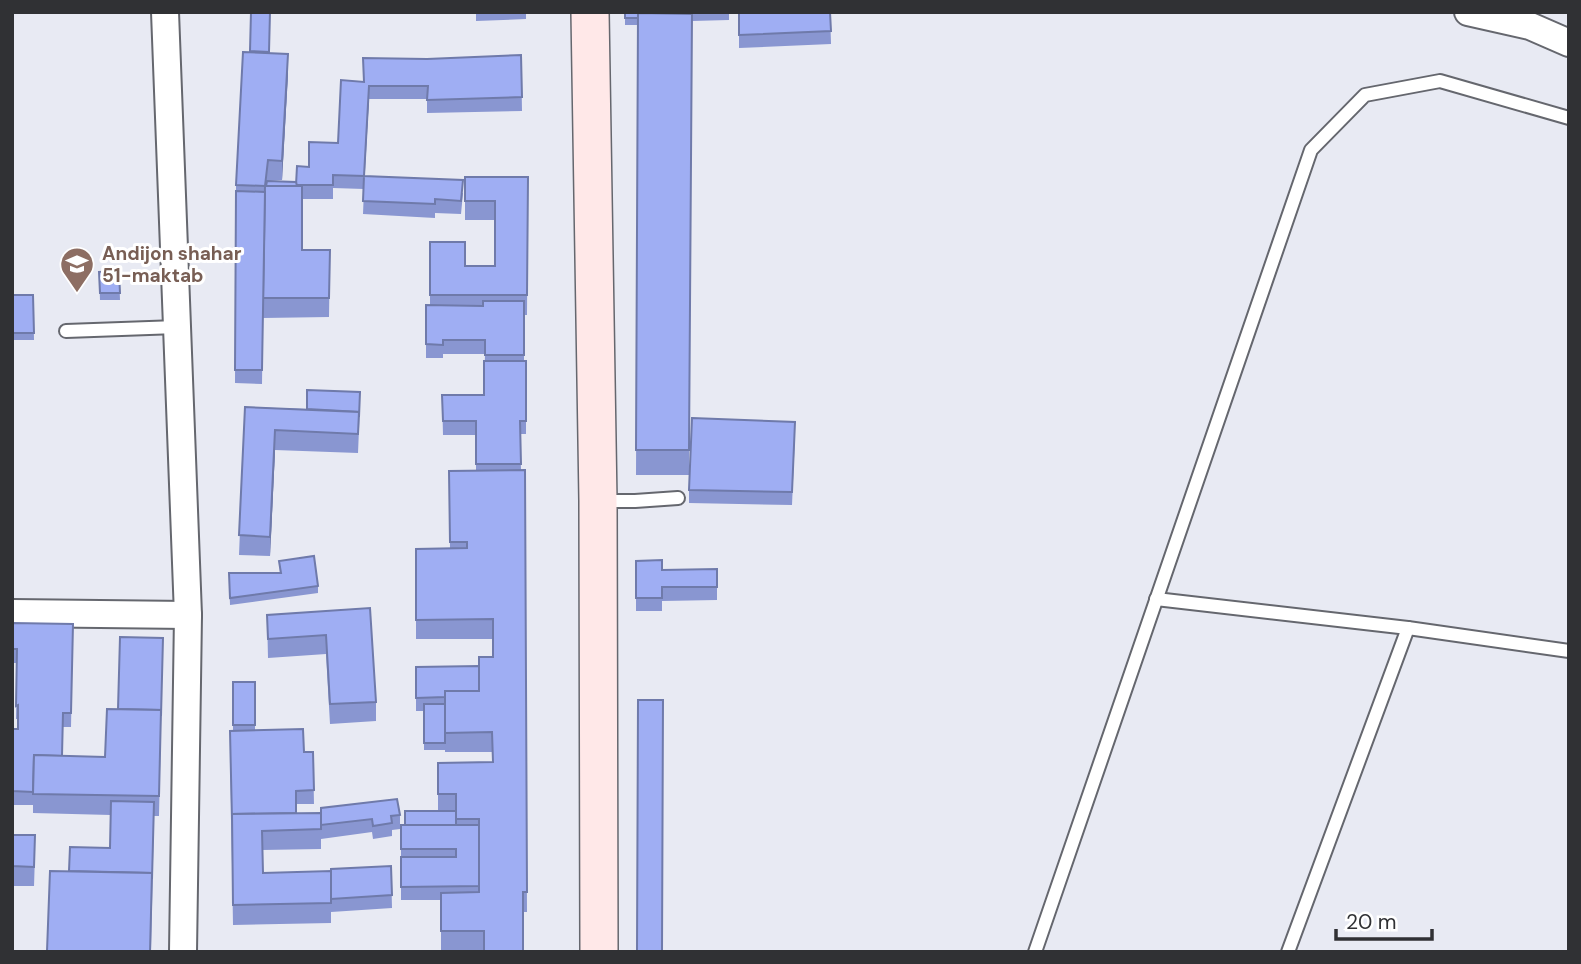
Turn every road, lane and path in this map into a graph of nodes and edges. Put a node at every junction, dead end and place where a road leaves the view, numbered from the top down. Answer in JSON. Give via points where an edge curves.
{"nodes":[{"id":1,"x":165,"y":12,"type":"edge"},
{"id":2,"x":590,"y":12,"type":"edge"},
{"id":3,"x":1468,"y":12,"type":"edge"},
{"id":4,"x":1531,"y":19,"type":"edge"},
{"id":5,"x":1569,"y":43,"type":"edge"},
{"id":6,"x":1569,"y":118,"type":"edge"},
{"id":7,"x":177,"y":327,"type":"junction"},
{"id":8,"x":66,"y":331,"type":"dead end"},
{"id":9,"x":678,"y":498,"type":"dead end"},
{"id":10,"x":598,"y":501,"type":"junction"},
{"id":11,"x":1156,"y":599,"type":"junction"},
{"id":12,"x":12,"y":613,"type":"edge"},
{"id":13,"x":188,"y":615,"type":"junction"},
{"id":14,"x":1408,"y":628,"type":"junction"},
{"id":15,"x":1569,"y":651,"type":"edge"},
{"id":16,"x":183,"y":952,"type":"edge"},
{"id":17,"x":599,"y":952,"type":"edge"},
{"id":18,"x":1035,"y":952,"type":"edge"},
{"id":19,"x":1288,"y":952,"type":"edge"}],
"edges":[{"from":1,"to":7,"type":"street"},
{"from":2,"to":10,"type":"street"},
{"from":3,"to":4,"type":"street"},
{"from":4,"to":5,"type":"street"},
{"from":6,"to":11,"type":"lane","via":[[1440,81],[1365,95],[1311,149]]},
{"from":7,"to":8,"type":"lane"},
{"from":7,"to":13,"type":"street"},
{"from":9,"to":10,"type":"lane"},
{"from":10,"to":17,"type":"street"},
{"from":11,"to":14,"type":"lane"},
{"from":11,"to":18,"type":"lane"},
{"from":12,"to":13,"type":"street"},
{"from":13,"to":16,"type":"street"},
{"from":14,"to":15,"type":"lane"},
{"from":14,"to":19,"type":"lane"}]}
